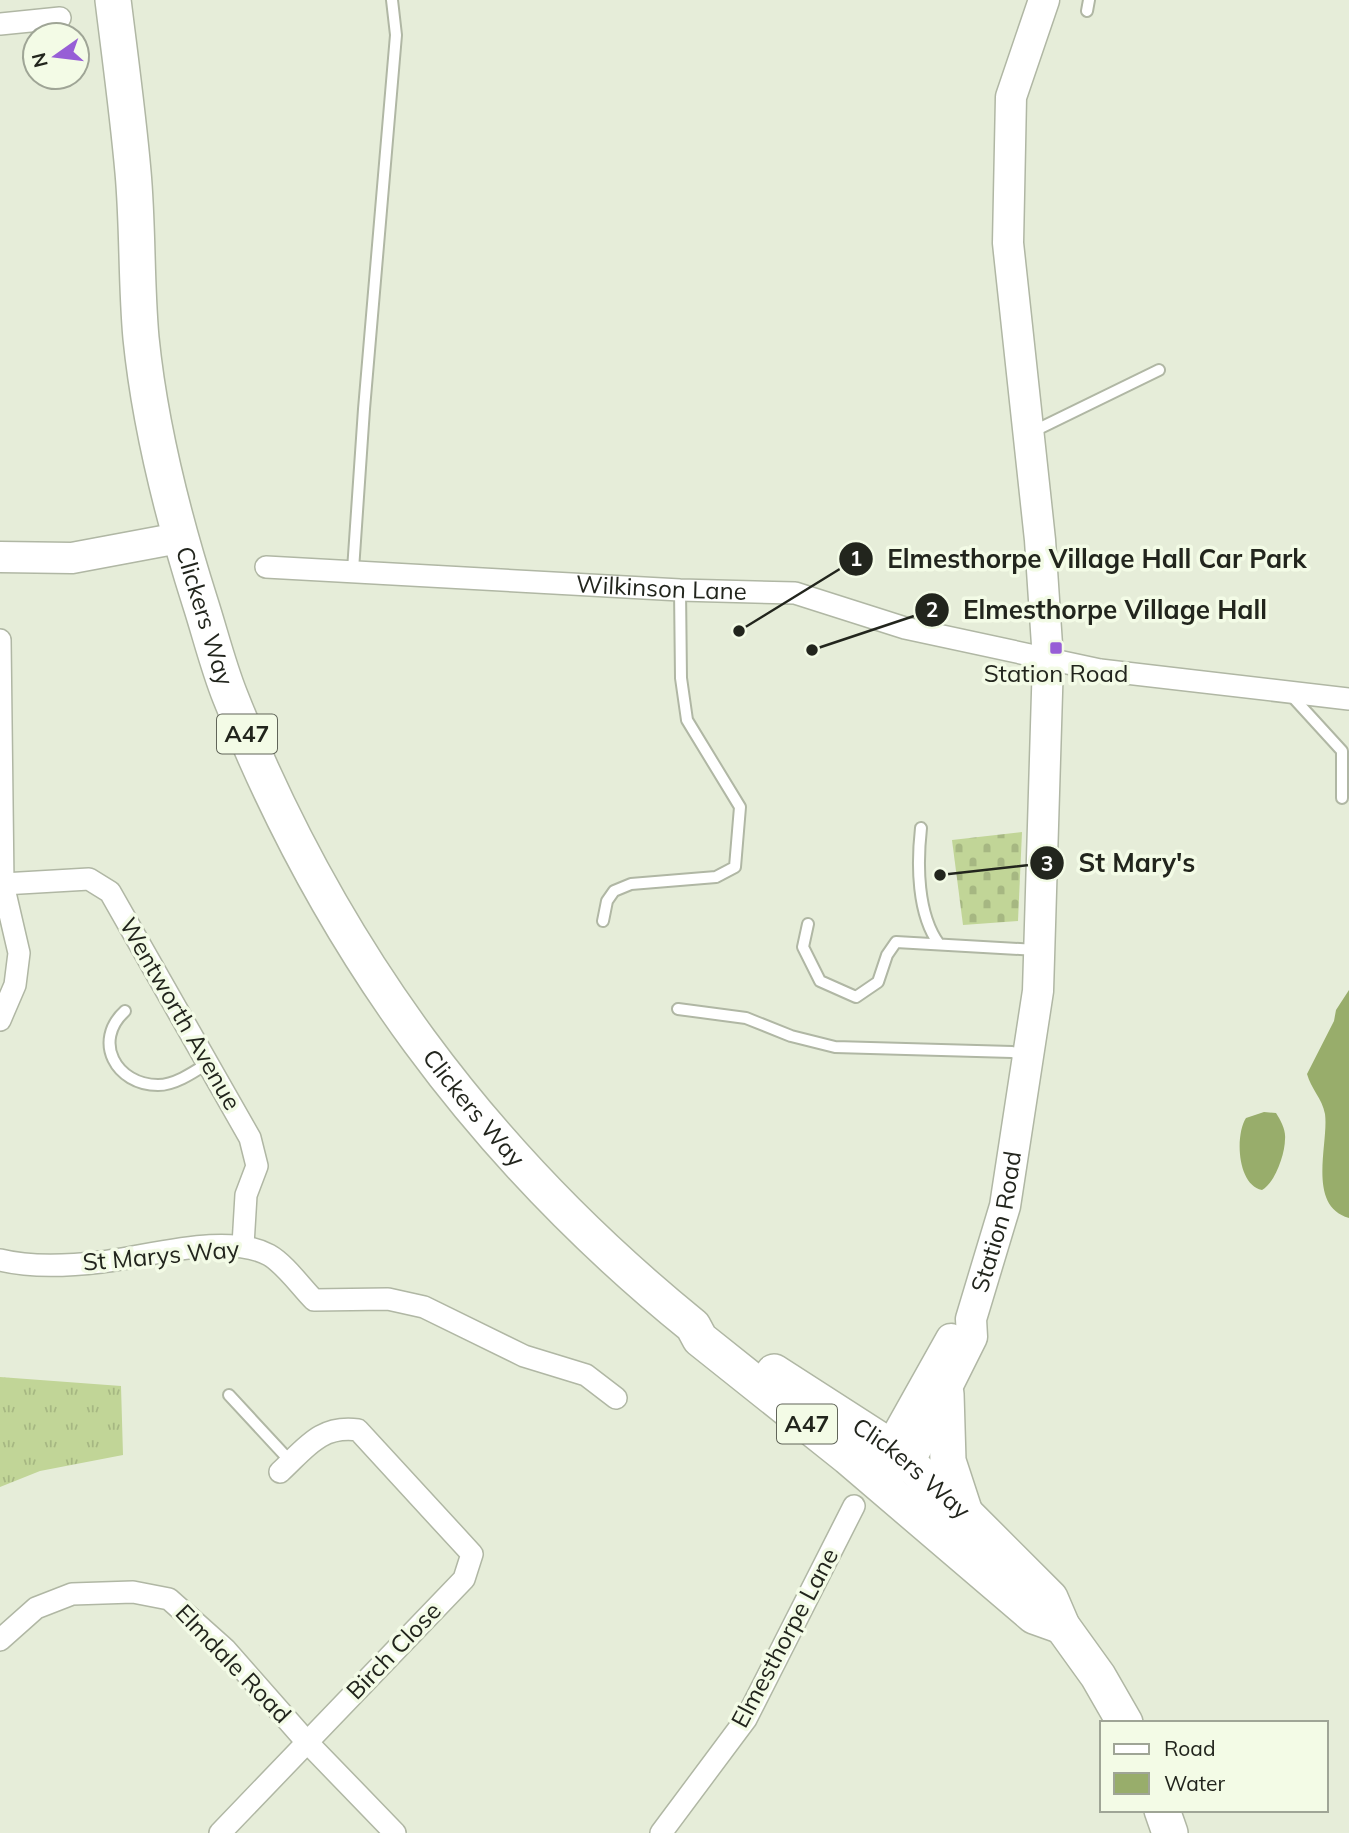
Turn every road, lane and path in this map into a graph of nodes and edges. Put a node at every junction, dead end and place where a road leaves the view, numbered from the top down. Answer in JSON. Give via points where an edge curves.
{"nodes":[{"id":1,"x":113,"y":0,"type":"edge"},
{"id":2,"x":392,"y":0,"type":"edge"},
{"id":3,"x":1044,"y":0,"type":"edge"},
{"id":4,"x":60,"y":18,"type":"dead end"},
{"id":5,"x":0,"y":24,"type":"edge"},
{"id":6,"x":1159,"y":370,"type":"dead end"},
{"id":7,"x":1029,"y":433,"type":"junction"},
{"id":8,"x":179,"y":538,"type":"junction"},
{"id":9,"x":0,"y":557,"type":"edge"},
{"id":10,"x":266,"y":566,"type":"dead end"},
{"id":11,"x":353,"y":569,"type":"junction"},
{"id":12,"x":680,"y":590,"type":"junction"},
{"id":13,"x":0,"y":640,"type":"edge"},
{"id":14,"x":1048,"y":660,"type":"junction"},
{"id":15,"x":1287,"y":691,"type":"junction"},
{"id":16,"x":1349,"y":699,"type":"edge"},
{"id":17,"x":1342,"y":798,"type":"dead end"},
{"id":18,"x":921,"y":828,"type":"dead end"},
{"id":19,"x":3,"y":884,"type":"junction"},
{"id":20,"x":603,"y":921,"type":"dead end"},
{"id":21,"x":808,"y":923,"type":"dead end"},
{"id":22,"x":939,"y":944,"type":"junction"},
{"id":23,"x":1039,"y":951,"type":"junction"},
{"id":24,"x":678,"y":1009,"type":"dead end"},
{"id":25,"x":125,"y":1011,"type":"dead end"},
{"id":26,"x":0,"y":1020,"type":"edge"},
{"id":27,"x":1027,"y":1057,"type":"junction"},
{"id":28,"x":208,"y":1063,"type":"junction"},
{"id":29,"x":243,"y":1245,"type":"junction"},
{"id":30,"x":0,"y":1260,"type":"edge"},
{"id":31,"x":971,"y":1319,"type":"junction"},
{"id":32,"x":693,"y":1326,"type":"junction"},
{"id":33,"x":946,"y":1394,"type":"junction"},
{"id":34,"x":229,"y":1395,"type":"dead end"},
{"id":35,"x":616,"y":1398,"type":"dead end"},
{"id":36,"x":848,"y":1457,"type":"junction"},
{"id":37,"x":896,"y":1457,"type":"junction"},
{"id":38,"x":285,"y":1467,"type":"joint"},
{"id":39,"x":854,"y":1506,"type":"dead end"},
{"id":40,"x":966,"y":1514,"type":"junction"},
{"id":41,"x":923,"y":1520,"type":"junction"},
{"id":42,"x":1062,"y":1626,"type":"junction"},
{"id":43,"x":0,"y":1640,"type":"edge"},
{"id":44,"x":1124,"y":1721,"type":"edge"},
{"id":45,"x":306,"y":1741,"type":"junction"},
{"id":46,"x":1163,"y":1812,"type":"edge"},
{"id":47,"x":220,"y":1833,"type":"edge"},
{"id":48,"x":395,"y":1833,"type":"edge"},
{"id":49,"x":661,"y":1833,"type":"edge"},
{"id":50,"x":1171,"y":1833,"type":"edge"}],
"edges":[{"from":1,"to":8,"type":"main road","name":"Clickers Way","number":"A47","via":[[133,173],[141,339]]},
{"from":2,"to":11,"type":"lane","via":[[396,36]]},
{"from":3,"to":7,"type":"main road","name":"Station Road","via":[[1011,97],[1008,243]]},
{"from":4,"to":5,"type":"street"},
{"from":6,"to":7,"type":"lane"},
{"from":7,"to":14,"type":"main road","name":"Station Road"},
{"from":8,"to":9,"type":"main road","via":[[72,558]]},
{"from":8,"to":32,"type":"main road","name":"Clickers Way","number":"A47","via":[[229,694],[303,857],[358,955],[438,1070],[551,1199]]},
{"from":10,"to":11,"type":"street","name":"Wilkinson Lane"},
{"from":11,"to":12,"type":"street","name":"Wilkinson Lane"},
{"from":12,"to":14,"type":"street","name":"Wilkinson Lane","via":[[795,593],[905,628]]},
{"from":12,"to":20,"type":"lane","via":[[681,678],[687,720],[740,807],[735,867],[716,877],[631,884],[614,891]]},
{"from":13,"to":19,"type":"street"},
{"from":14,"to":15,"type":"street","name":"Wilkinson Lane"},
{"from":14,"to":23,"type":"main road","name":"Station Road"},
{"from":15,"to":16,"type":"street","name":"Wilkinson Lane"},
{"from":15,"to":17,"type":"lane","via":[[1342,751]]},
{"from":18,"to":22,"type":"lane","via":[[925,915]]},
{"from":19,"to":26,"type":"street","via":[[19,953],[15,985]]},
{"from":19,"to":28,"type":"street","name":"Wentworth Avenue","via":[[89,879],[110,892]]},
{"from":21,"to":22,"type":"lane","via":[[803,947],[820,981],[856,997],[878,982],[896,942]]},
{"from":22,"to":23,"type":"lane"},
{"from":23,"to":27,"type":"main road","name":"Station Road","via":[[1038,991]]},
{"from":24,"to":27,"type":"lane","via":[[746,1018],[835,1047],[1012,1052]]},
{"from":25,"to":28,"type":"lane","via":[[113,1021],[108,1037],[114,1063],[130,1080],[159,1085]]},
{"from":27,"to":31,"type":"main road","name":"Station Road","via":[[1005,1206]]},
{"from":28,"to":29,"type":"street","name":"Wentworth Avenue","via":[[250,1138],[257,1166],[246,1195]]},
{"from":29,"to":30,"type":"street","name":"St Marys Way","via":[[100,1262],[24,1266]]},
{"from":29,"to":35,"type":"street","name":"St Marys Way","via":[[271,1256],[314,1300],[388,1299],[424,1307],[524,1356],[586,1374]]},
{"from":31,"to":33,"type":"main road","name":"Station Road","via":[[972,1337]]},
{"from":31,"to":37,"type":"main road","name":"Station Road","via":[[956,1330],[908,1419]]},
{"from":32,"to":36,"type":"main road","name":"Clickers Way","number":"A47","via":[[700,1339]]},
{"from":32,"to":37,"type":"main road","name":"Clickers Way","number":"A47","via":[[707,1325]]},
{"from":33,"to":37,"type":"main road","name":"Station Road"},
{"from":33,"to":40,"type":"main road","via":[[948,1461]]},
{"from":34,"to":38,"type":"lane"},
{"from":36,"to":37,"type":"main road"},
{"from":36,"to":41,"type":"main road","name":"Clickers Way","number":"A47"},
{"from":37,"to":40,"type":"main road","name":"Clickers Way","number":"A47"},
{"from":37,"to":41,"type":"main road"},
{"from":38,"to":45,"type":"street","name":"Birch Close","via":[[318,1437],[337,1427],[358,1430],[472,1554],[464,1578]]},
{"from":39,"to":49,"type":"street","name":"Elmesthorpe Lane","via":[[746,1718]]},
{"from":40,"to":42,"type":"main road","name":"Clickers Way","number":"A47","via":[[1050,1598]]},
{"from":41,"to":42,"type":"main road","name":"Clickers Way","number":"A47","via":[[1034,1616]]},
{"from":42,"to":44,"type":"main road","name":"Clickers Way","number":"A47"},
{"from":43,"to":45,"type":"street","name":"Elmdale Road","via":[[36,1608],[72,1594],[133,1592],[169,1599],[225,1649]]},
{"from":45,"to":47,"type":"street","name":"Birch Close"},
{"from":45,"to":48,"type":"street","name":"Elmdale Road"},
{"from":46,"to":50,"type":"main road"}]}
